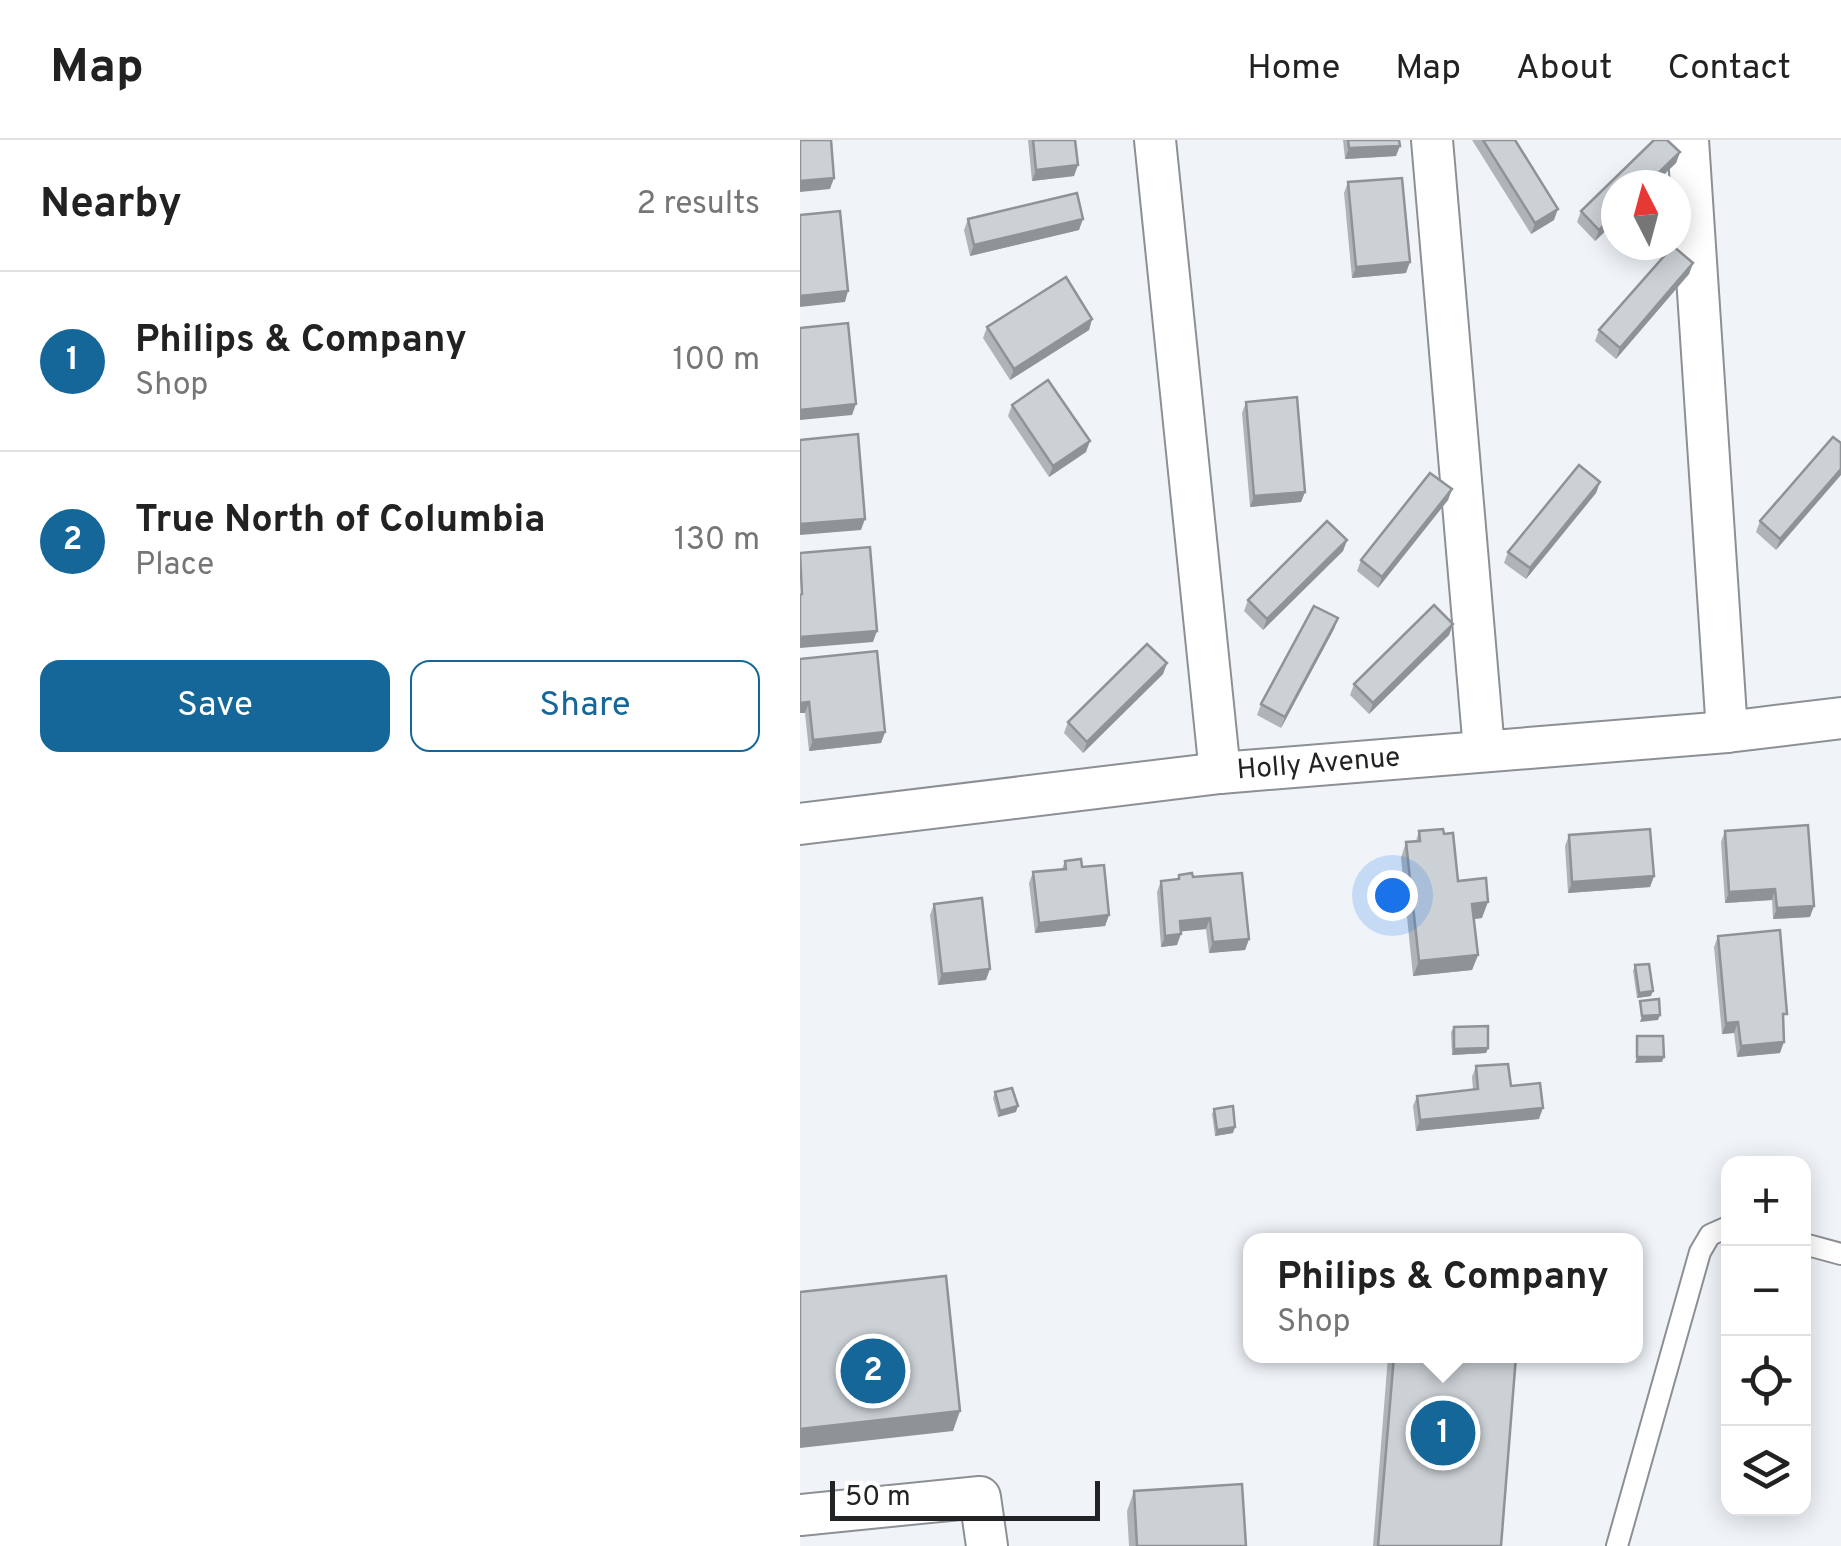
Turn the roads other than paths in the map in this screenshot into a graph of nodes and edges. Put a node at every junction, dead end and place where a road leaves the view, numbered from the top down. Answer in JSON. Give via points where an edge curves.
{"nodes":[{"id":1,"x":1155,"y":140,"type":"edge"},
{"id":2,"x":1432,"y":140,"type":"edge"},
{"id":3,"x":1688,"y":140,"type":"edge"},
{"id":4,"x":1841,"y":718,"type":"edge"},
{"id":5,"x":1727,"y":732,"type":"junction"},
{"id":6,"x":1484,"y":750,"type":"junction"},
{"id":7,"x":1220,"y":772,"type":"junction"},
{"id":8,"x":800,"y":824,"type":"edge"},
{"id":9,"x":1721,"y":1231,"type":"edge"},
{"id":10,"x":1811,"y":1246,"type":"edge"},
{"id":11,"x":1841,"y":1254,"type":"edge"},
{"id":12,"x":800,"y":1515,"type":"edge"},
{"id":13,"x":987,"y":1546,"type":"edge"},
{"id":14,"x":1617,"y":1546,"type":"edge"}],
"edges":[{"from":1,"to":7,"type":"street"},
{"from":2,"to":6,"type":"street"},
{"from":3,"to":5,"type":"street"},
{"from":4,"to":5,"type":"street","name":"Holly Avenue"},
{"from":5,"to":6,"type":"street","name":"Holly Avenue"},
{"from":6,"to":7,"type":"street","name":"Holly Avenue"},
{"from":7,"to":8,"type":"street","name":"Holly Avenue"},
{"from":9,"to":14,"type":"lane","via":[[1700,1252]]},
{"from":10,"to":11,"type":"lane"},
{"from":12,"to":13,"type":"street","via":[[980,1497]]}]}
